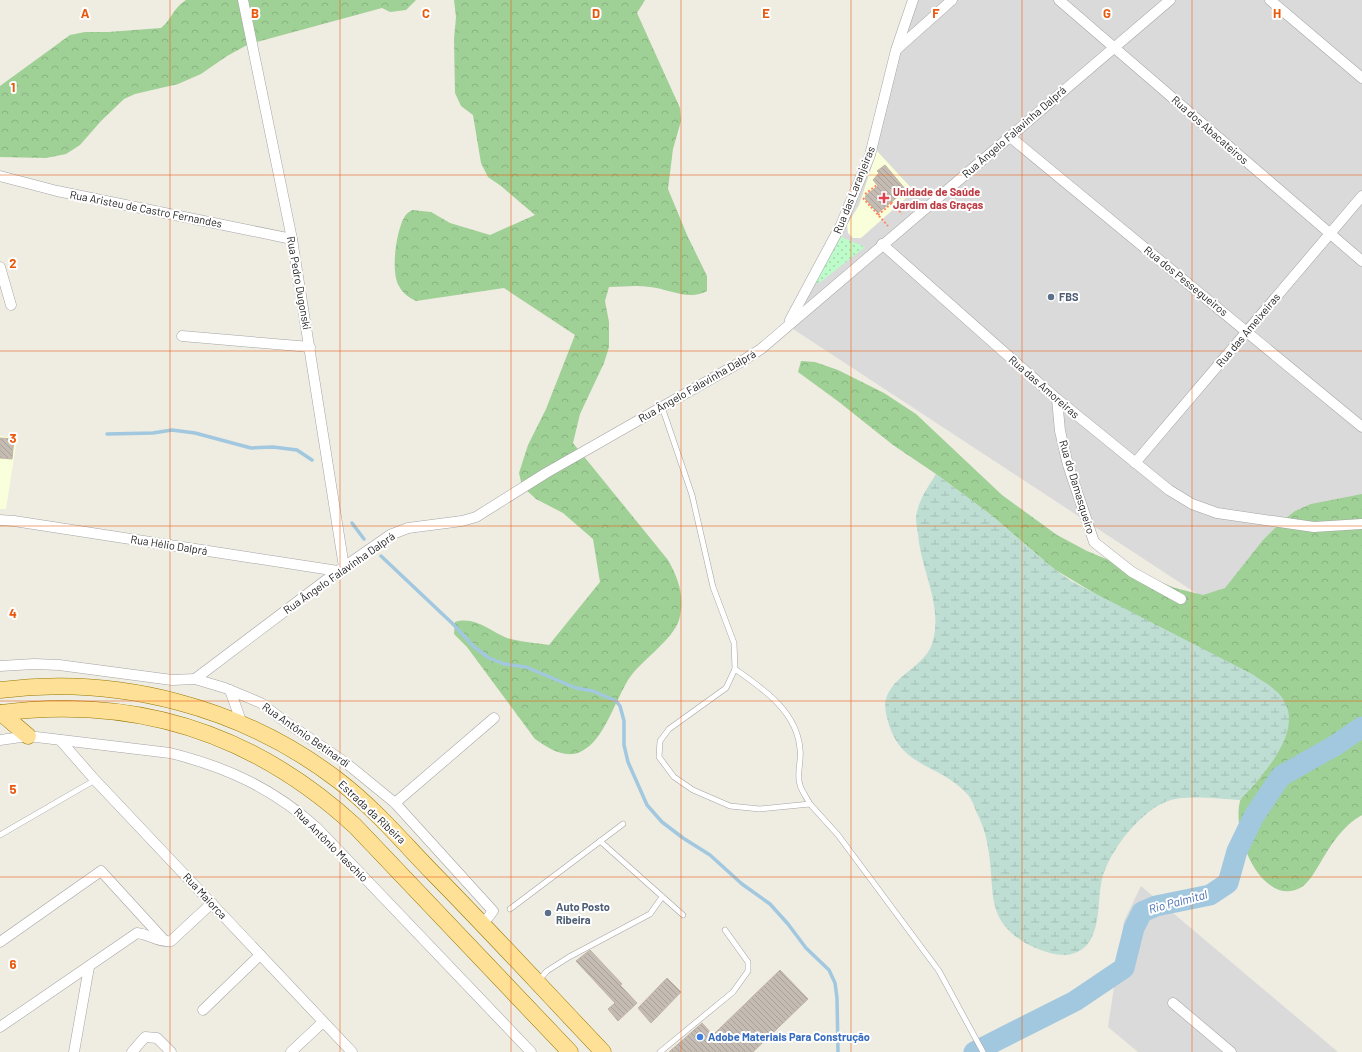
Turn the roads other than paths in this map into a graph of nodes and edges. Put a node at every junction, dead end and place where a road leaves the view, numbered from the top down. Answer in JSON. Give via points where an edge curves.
{"nodes":[{"id":1,"x":243,"y":0,"type":"edge"},
{"id":2,"x":913,"y":0,"type":"edge"},
{"id":3,"x":952,"y":0,"type":"edge"},
{"id":4,"x":1059,"y":0,"type":"edge"},
{"id":5,"x":1170,"y":0,"type":"edge"},
{"id":6,"x":1270,"y":0,"type":"edge"},
{"id":7,"x":1114,"y":47,"type":"junction"},
{"id":8,"x":896,"y":50,"type":"junction"},
{"id":9,"x":1362,"y":78,"type":"edge"},
{"id":10,"x":1009,"y":136,"type":"junction"},
{"id":11,"x":0,"y":176,"type":"edge"},
{"id":12,"x":1362,"y":196,"type":"edge"},
{"id":13,"x":1330,"y":234,"type":"junction"},
{"id":14,"x":292,"y":239,"type":"junction"},
{"id":15,"x":882,"y":244,"type":"junction"},
{"id":16,"x":1362,"y":261,"type":"edge"},
{"id":17,"x":0,"y":267,"type":"edge"},
{"id":18,"x":11,"y":305,"type":"dead end"},
{"id":19,"x":787,"y":325,"type":"junction"},
{"id":20,"x":1247,"y":332,"type":"junction"},
{"id":21,"x":182,"y":336,"type":"dead end"},
{"id":22,"x":310,"y":347,"type":"junction"},
{"id":23,"x":1057,"y":399,"type":"junction"},
{"id":24,"x":662,"y":407,"type":"junction"},
{"id":25,"x":1362,"y":427,"type":"edge"},
{"id":26,"x":1135,"y":463,"type":"junction"},
{"id":27,"x":0,"y":520,"type":"edge"},
{"id":28,"x":1362,"y":524,"type":"edge"},
{"id":29,"x":341,"y":569,"type":"junction"},
{"id":30,"x":1182,"y":599,"type":"dead end"},
{"id":31,"x":0,"y":666,"type":"edge"},
{"id":32,"x":734,"y":669,"type":"junction"},
{"id":33,"x":195,"y":679,"type":"junction"},
{"id":34,"x":0,"y":690,"type":"edge"},
{"id":35,"x":230,"y":690,"type":"junction"},
{"id":36,"x":1,"y":713,"type":"edge"},
{"id":37,"x":494,"y":718,"type":"dead end"},
{"id":38,"x":242,"y":724,"type":"junction"},
{"id":39,"x":28,"y":736,"type":"junction"},
{"id":40,"x":0,"y":740,"type":"edge"},
{"id":41,"x":60,"y":740,"type":"junction"},
{"id":42,"x":95,"y":780,"type":"junction"},
{"id":43,"x":395,"y":803,"type":"junction"},
{"id":44,"x":810,"y":804,"type":"junction"},
{"id":45,"x":623,"y":824,"type":"dead end"},
{"id":46,"x":0,"y":835,"type":"edge"},
{"id":47,"x":600,"y":841,"type":"junction"},
{"id":48,"x":662,"y":897,"type":"junction"},
{"id":49,"x":212,"y":903,"type":"junction"},
{"id":50,"x":510,"y":909,"type":"dead end"},
{"id":51,"x":683,"y":915,"type":"dead end"},
{"id":52,"x":483,"y":924,"type":"junction"},
{"id":53,"x":726,"y":930,"type":"dead end"},
{"id":54,"x":0,"y":942,"type":"edge"},
{"id":55,"x":166,"y":942,"type":"junction"},
{"id":56,"x":260,"y":955,"type":"junction"},
{"id":57,"x":89,"y":967,"type":"junction"},
{"id":58,"x":537,"y":982,"type":"junction"},
{"id":59,"x":1173,"y":1003,"type":"dead end"},
{"id":60,"x":203,"y":1010,"type":"dead end"},
{"id":61,"x":323,"y":1022,"type":"junction"},
{"id":62,"x":0,"y":1027,"type":"edge"},
{"id":63,"x":74,"y":1052,"type":"edge"},
{"id":64,"x":132,"y":1052,"type":"edge"},
{"id":65,"x":170,"y":1052,"type":"edge"},
{"id":66,"x":291,"y":1052,"type":"edge"},
{"id":67,"x":352,"y":1052,"type":"edge"},
{"id":68,"x":531,"y":1052,"type":"edge"},
{"id":69,"x":570,"y":1052,"type":"edge"},
{"id":70,"x":603,"y":1052,"type":"edge"},
{"id":71,"x":660,"y":1052,"type":"edge"},
{"id":72,"x":983,"y":1052,"type":"edge"},
{"id":73,"x":1231,"y":1052,"type":"edge"}],
"edges":[{"from":1,"to":14,"type":"street","name":"Rua Pedro Dugonski"},
{"from":2,"to":8,"type":"street","name":"Rua das Laranjeiras"},
{"from":3,"to":8,"type":"street"},
{"from":4,"to":7,"type":"street","name":"Rua dos Abacateiros"},
{"from":5,"to":7,"type":"street","name":"Rua Ângelo Falavinha Dalprá"},
{"from":6,"to":9,"type":"street"},
{"from":7,"to":10,"type":"street","name":"Rua Ângelo Falavinha Dalprá"},
{"from":7,"to":13,"type":"street","name":"Rua dos Abacateiros"},
{"from":8,"to":19,"type":"street","name":"Rua das Laranjeiras","via":[[870,155],[841,225]]},
{"from":10,"to":15,"type":"street","name":"Rua Ângelo Falavinha Dalprá"},
{"from":10,"to":20,"type":"street","name":"Rua dos Pessegueiros"},
{"from":11,"to":14,"type":"street","name":"Rua Aristeu de Castro Fernandes","via":[[57,191]]},
{"from":12,"to":13,"type":"street","name":"Rua das Ameixeiras"},
{"from":13,"to":16,"type":"street","name":"Rua dos Abacateiros"},
{"from":13,"to":20,"type":"street","name":"Rua das Ameixeiras"},
{"from":14,"to":22,"type":"street","name":"Rua Pedro Dugonski"},
{"from":15,"to":19,"type":"street","name":"Rua Ângelo Falavinha Dalprá"},
{"from":15,"to":23,"type":"street","name":"Rua das Amoreiras"},
{"from":17,"to":18,"type":"street"},
{"from":19,"to":24,"type":"street","name":"Rua Ângelo Falavinha Dalprá","via":[[761,349]]},
{"from":20,"to":25,"type":"street","name":"Rua dos Pessegueiros"},
{"from":20,"to":26,"type":"street","name":"Rua das Ameixeiras"},
{"from":21,"to":22,"type":"street"},
{"from":22,"to":29,"type":"street","name":"Rua Pedro Dugonski"},
{"from":23,"to":26,"type":"street","name":"Rua das Amoreiras"},
{"from":23,"to":30,"type":"street","name":"Rua do Damasqueiro","via":[[1060,431],[1068,465],[1094,542],[1132,572]]},
{"from":24,"to":29,"type":"street","name":"Rua Ângelo Falavinha Dalprá","via":[[546,473],[476,517],[399,531]]},
{"from":24,"to":32,"type":"lane","via":[[692,495],[713,587],[734,643]]},
{"from":26,"to":28,"type":"street","name":"Rua das Amoreiras","via":[[1169,490],[1192,504],[1217,513],[1314,527]]},
{"from":27,"to":29,"type":"street","name":"Rua Hélio Dalprá"},
{"from":29,"to":33,"type":"street","name":"Rua Ângelo Falavinha Dalprá"},
{"from":31,"to":33,"type":"street","name":"Rua Antônio Betinardi","via":[[59,665],[172,680]]},
{"from":32,"to":44,"type":"lane","via":[[785,710],[794,725],[800,748],[799,785]]},
{"from":32,"to":44,"type":"lane","via":[[726,688],[669,730],[660,741],[660,757],[674,777],[693,790],[730,806],[760,809]]},
{"from":33,"to":35,"type":"street","name":"Rua Antônio Betinardi"},
{"from":34,"to":38,"type":"main road","name":"Estrada da Ribeira","via":[[62,686],[136,693],[206,710]]},
{"from":35,"to":38,"type":"street"},
{"from":35,"to":43,"type":"street","name":"Rua Antônio Betinardi","via":[[261,703],[346,763]]},
{"from":36,"to":39,"type":"main road"},
{"from":36,"to":69,"type":"main road","name":"Estrada da Ribeira","via":[[60,708],[131,713],[175,723],[216,737],[280,767],[323,798],[355,826]]},
{"from":37,"to":43,"type":"street"},
{"from":38,"to":52,"type":"main road","name":"Estrada da Ribeira","via":[[288,747],[339,781],[388,826]]},
{"from":39,"to":40,"type":"street","name":"Rua Antônio Maschio"},
{"from":39,"to":41,"type":"street","name":"Rua Antônio Maschio"},
{"from":41,"to":42,"type":"street","name":"Rua Maiorca"},
{"from":41,"to":68,"type":"street","name":"Rua Antônio Maschio","via":[[149,750],[190,758],[224,770],[275,794],[317,828]]},
{"from":42,"to":46,"type":"lane"},
{"from":42,"to":49,"type":"street","name":"Rua Maiorca"},
{"from":43,"to":52,"type":"street","name":"Rua Antônio Betinardi","via":[[493,911]]},
{"from":44,"to":72,"type":"lane","via":[[838,834],[934,965]]},
{"from":45,"to":47,"type":"lane"},
{"from":47,"to":48,"type":"lane"},
{"from":47,"to":50,"type":"lane"},
{"from":48,"to":51,"type":"lane"},
{"from":48,"to":58,"type":"lane","via":[[650,914],[569,957],[547,971]]},
{"from":49,"to":55,"type":"street","via":[[171,941]]},
{"from":49,"to":56,"type":"street","name":"Rua Maiorca"},
{"from":52,"to":58,"type":"main road","name":"Estrada da Ribeira"},
{"from":53,"to":71,"type":"lane","via":[[748,962],[748,971],[733,992]]},
{"from":54,"to":55,"type":"street","via":[[101,871]]},
{"from":55,"to":57,"type":"street","via":[[137,933]]},
{"from":56,"to":60,"type":"street"},
{"from":56,"to":61,"type":"street","name":"Rua Maiorca"},
{"from":57,"to":62,"type":"street"},
{"from":57,"to":63,"type":"street"},
{"from":58,"to":70,"type":"main road","name":"Estrada da Ribeira"},
{"from":59,"to":73,"type":"street"},
{"from":61,"to":66,"type":"street"},
{"from":61,"to":67,"type":"street","name":"Rua Maiorca"},
{"from":64,"to":65,"type":"street","via":[[145,1037],[157,1038]]}]}
